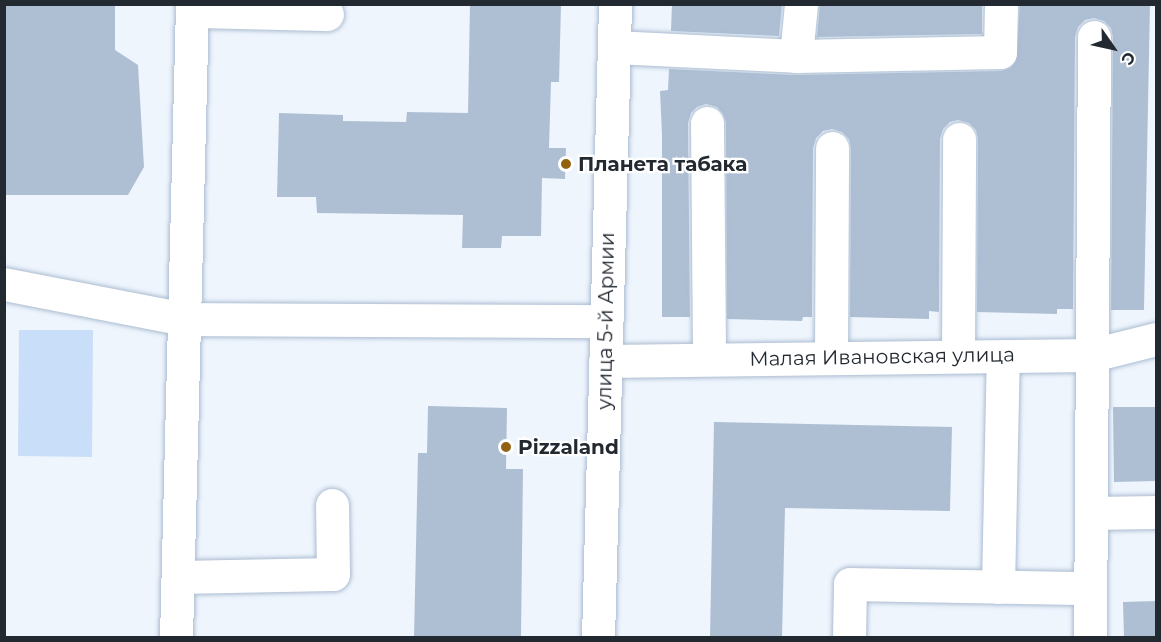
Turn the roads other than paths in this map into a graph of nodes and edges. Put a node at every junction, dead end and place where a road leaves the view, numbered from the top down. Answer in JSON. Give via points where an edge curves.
{"nodes":[{"id":1,"x":615,"y":4,"type":"edge"},
{"id":2,"x":801,"y":4,"type":"edge"},
{"id":3,"x":1002,"y":4,"type":"edge"},
{"id":4,"x":192,"y":8,"type":"edge"},
{"id":5,"x":327,"y":14,"type":"dead end"},
{"id":6,"x":1094,"y":37,"type":"dead end"},
{"id":7,"x":614,"y":47,"type":"junction"},
{"id":8,"x":796,"y":56,"type":"junction"},
{"id":9,"x":707,"y":123,"type":"dead end"},
{"id":10,"x":959,"y":139,"type":"dead end"},
{"id":11,"x":832,"y":148,"type":"dead end"},
{"id":12,"x":4,"y":284,"type":"edge"},
{"id":13,"x":184,"y":319,"type":"junction"},
{"id":14,"x":606,"y":321,"type":"junction"},
{"id":15,"x":1156,"y":339,"type":"edge"},
{"id":16,"x":1092,"y":355,"type":"junction"},
{"id":17,"x":958,"y":356,"type":"junction"},
{"id":18,"x":1003,"y":356,"type":"junction"},
{"id":19,"x":831,"y":358,"type":"junction"},
{"id":20,"x":709,"y":359,"type":"junction"},
{"id":21,"x":605,"y":360,"type":"junction"},
{"id":22,"x":332,"y":505,"type":"dead end"},
{"id":23,"x":1156,"y":512,"type":"edge"},
{"id":24,"x":1090,"y":513,"type":"junction"},
{"id":25,"x":178,"y":577,"type":"junction"},
{"id":26,"x":998,"y":587,"type":"junction"},
{"id":27,"x":1090,"y":588,"type":"junction"},
{"id":28,"x":176,"y":638,"type":"edge"},
{"id":29,"x":598,"y":638,"type":"edge"},
{"id":30,"x":849,"y":638,"type":"edge"},
{"id":31,"x":1090,"y":638,"type":"edge"}],
"edges":[{"from":1,"to":7,"type":"street","name":"улица 5-й Армии"},
{"from":2,"to":8,"type":"street"},
{"from":3,"to":8,"type":"street","via":[[1000,52]]},
{"from":4,"to":5,"type":"street"},
{"from":4,"to":13,"type":"street"},
{"from":6,"to":16,"type":"street"},
{"from":7,"to":8,"type":"street"},
{"from":7,"to":14,"type":"street","name":"улица 5-й Армии"},
{"from":9,"to":20,"type":"street"},
{"from":10,"to":17,"type":"street"},
{"from":11,"to":19,"type":"street"},
{"from":12,"to":13,"type":"street"},
{"from":13,"to":14,"type":"street"},
{"from":13,"to":25,"type":"street"},
{"from":14,"to":21,"type":"street","name":"улица 5-й Армии"},
{"from":15,"to":16,"type":"street","name":"Малая Ивановская улица"},
{"from":16,"to":18,"type":"street","name":"Малая Ивановская улица"},
{"from":16,"to":24,"type":"street"},
{"from":17,"to":18,"type":"street","name":"Малая Ивановская улица"},
{"from":17,"to":19,"type":"street","name":"Малая Ивановская улица"},
{"from":18,"to":26,"type":"street"},
{"from":19,"to":20,"type":"street","name":"Малая Ивановская улица"},
{"from":20,"to":21,"type":"street","name":"Малая Ивановская улица"},
{"from":21,"to":29,"type":"street","name":"улица 5-й Армии"},
{"from":22,"to":25,"type":"street","via":[[333,574]]},
{"from":23,"to":24,"type":"street"},
{"from":24,"to":27,"type":"street"},
{"from":25,"to":28,"type":"street"},
{"from":26,"to":27,"type":"street"},
{"from":26,"to":30,"type":"street","via":[[850,584]]},
{"from":27,"to":31,"type":"street"}]}
